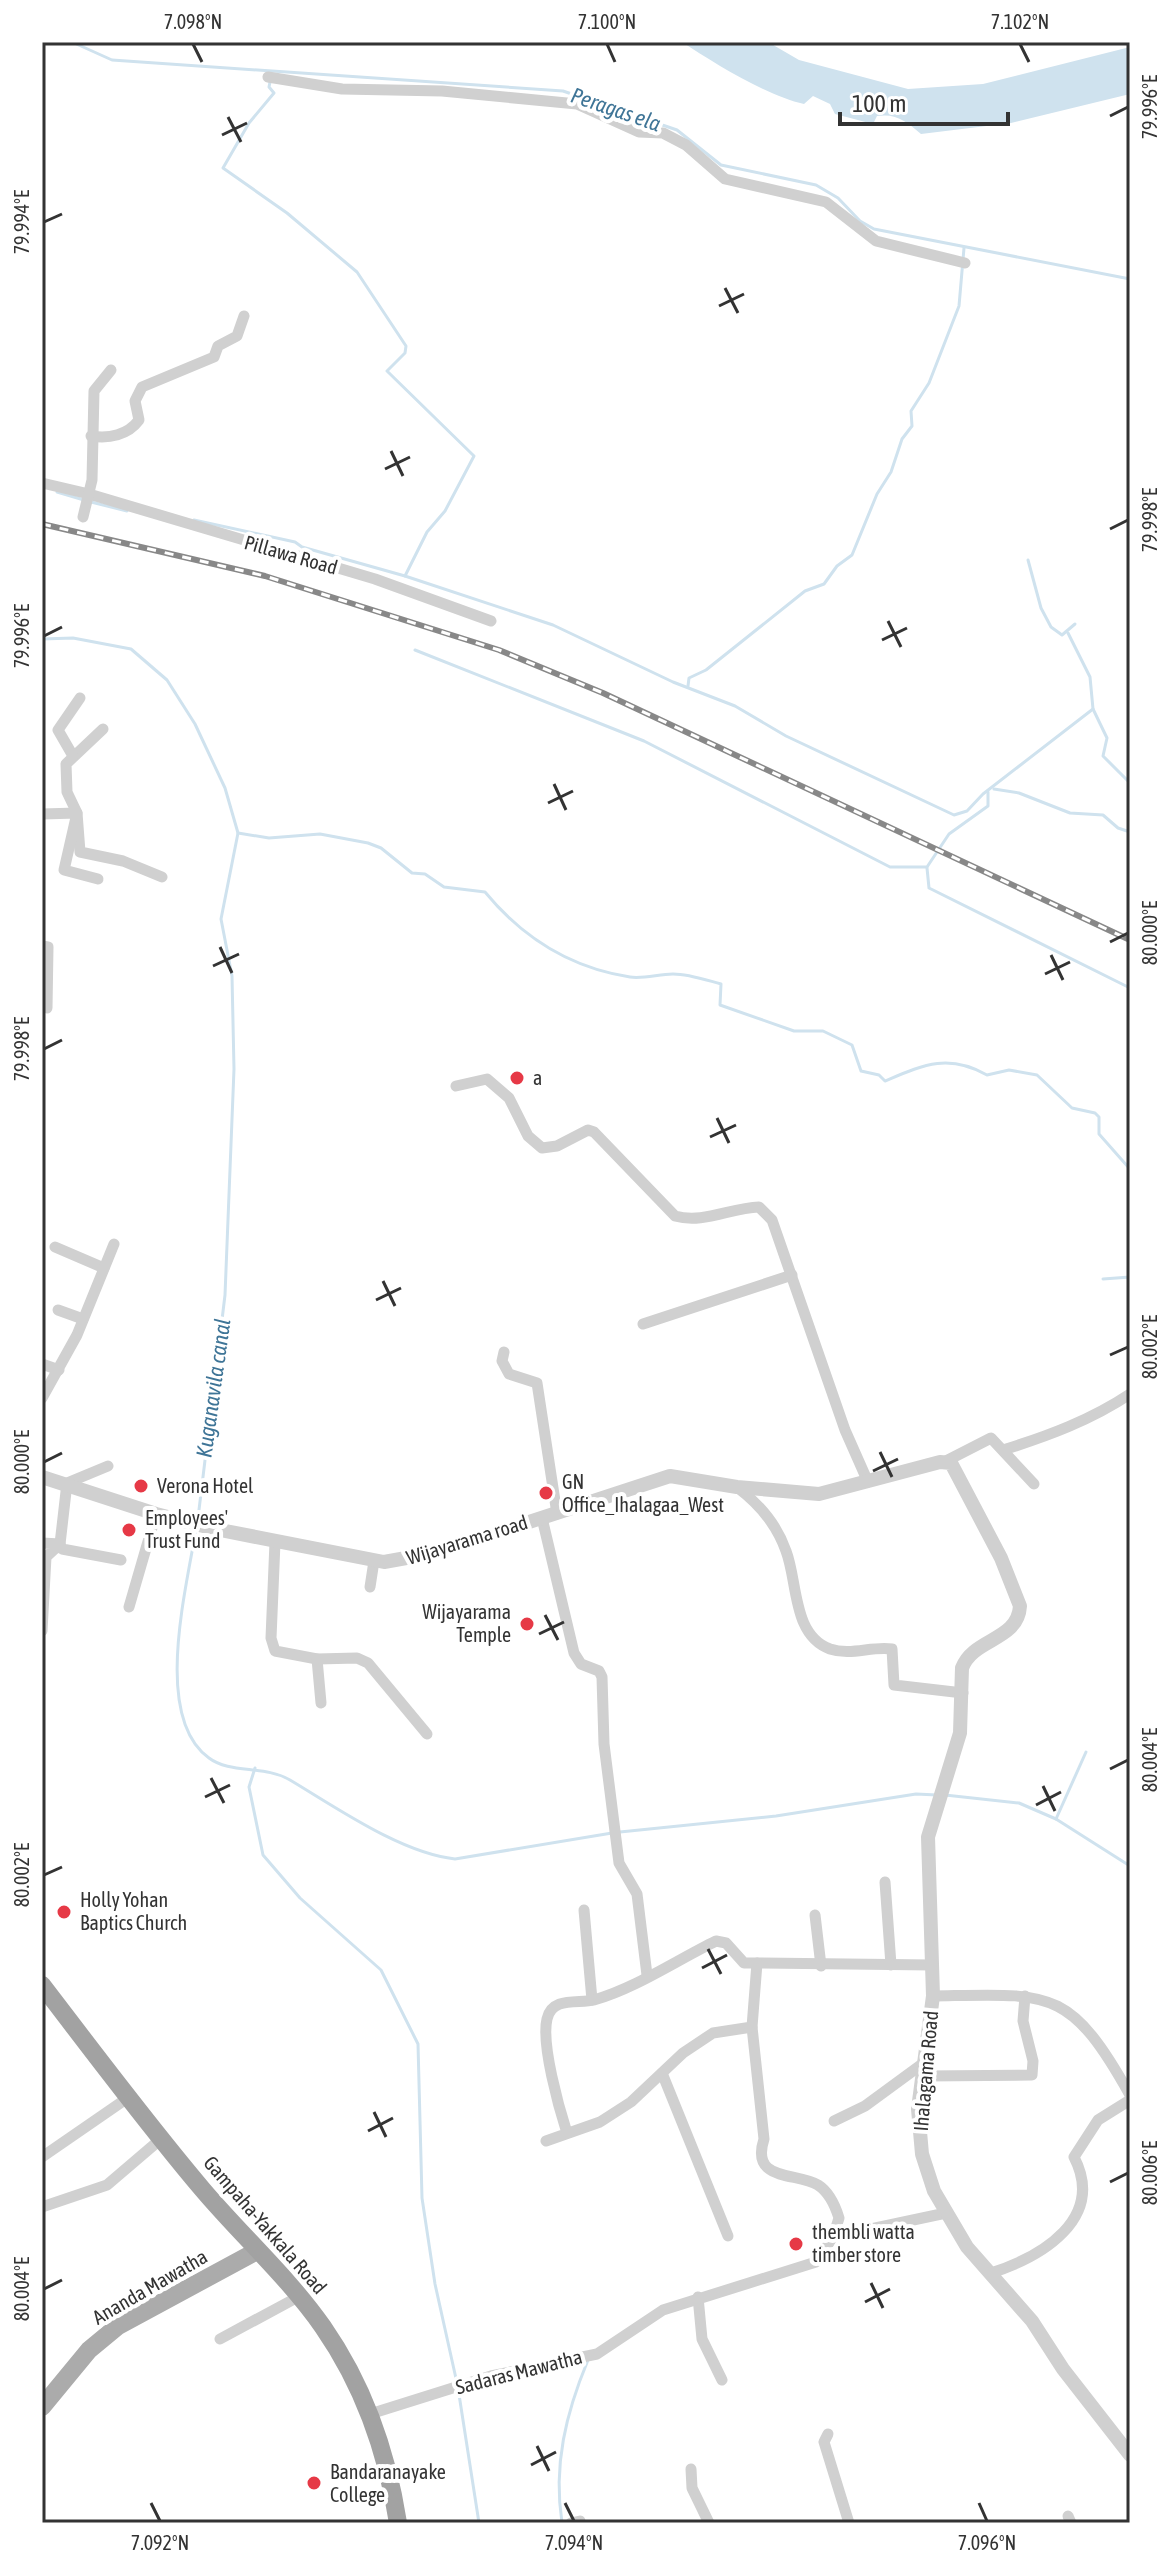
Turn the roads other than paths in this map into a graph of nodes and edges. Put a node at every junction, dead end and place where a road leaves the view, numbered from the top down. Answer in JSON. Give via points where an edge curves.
{"nodes":[{"id":1,"x":268,"y":77,"type":"dead end"},
{"id":2,"x":965,"y":263,"type":"dead end"},
{"id":3,"x":244,"y":316,"type":"dead end"},
{"id":4,"x":111,"y":370,"type":"dead end"},
{"id":5,"x":91,"y":436,"type":"junction"},
{"id":6,"x":42,"y":483,"type":"edge"},
{"id":7,"x":88,"y":498,"type":"junction"},
{"id":8,"x":83,"y":517,"type":"dead end"},
{"id":9,"x":491,"y":621,"type":"dead end"},
{"id":10,"x":80,"y":698,"type":"dead end"},
{"id":11,"x":103,"y":729,"type":"dead end"},
{"id":12,"x":73,"y":756,"type":"junction"},
{"id":13,"x":77,"y":813,"type":"junction"},
{"id":14,"x":42,"y":814,"type":"edge"},
{"id":15,"x":162,"y":877,"type":"dead end"},
{"id":16,"x":98,"y":879,"type":"dead end"},
{"id":17,"x":42,"y":946,"type":"edge"},
{"id":18,"x":47,"y":1008,"type":"dead end"},
{"id":19,"x":456,"y":1086,"type":"dead end"},
{"id":20,"x":114,"y":1244,"type":"dead end"},
{"id":21,"x":55,"y":1247,"type":"dead end"},
{"id":22,"x":104,"y":1268,"type":"junction"},
{"id":23,"x":792,"y":1275,"type":"junction"},
{"id":24,"x":58,"y":1310,"type":"dead end"},
{"id":25,"x":83,"y":1319,"type":"junction"},
{"id":26,"x":643,"y":1324,"type":"dead end"},
{"id":27,"x":504,"y":1352,"type":"dead end"},
{"id":28,"x":42,"y":1364,"type":"edge"},
{"id":29,"x":59,"y":1370,"type":"junction"},
{"id":30,"x":1130,"y":1394,"type":"edge"},
{"id":31,"x":42,"y":1398,"type":"edge"},
{"id":32,"x":1003,"y":1450,"type":"junction"},
{"id":33,"x":946,"y":1461,"type":"junction"},
{"id":34,"x":108,"y":1466,"type":"dead end"},
{"id":35,"x":42,"y":1477,"type":"edge"},
{"id":36,"x":868,"y":1482,"type":"junction"},
{"id":37,"x":67,"y":1483,"type":"junction"},
{"id":38,"x":1034,"y":1484,"type":"dead end"},
{"id":39,"x":737,"y":1487,"type":"junction"},
{"id":40,"x":156,"y":1514,"type":"junction"},
{"id":41,"x":550,"y":1516,"type":"junction"},
{"id":42,"x":275,"y":1542,"type":"junction"},
{"id":43,"x":42,"y":1543,"type":"edge"},
{"id":44,"x":60,"y":1544,"type":"junction"},
{"id":45,"x":121,"y":1560,"type":"dead end"},
{"id":46,"x":374,"y":1561,"type":"junction"},
{"id":47,"x":44,"y":1585,"type":"edge"},
{"id":48,"x":370,"y":1587,"type":"dead end"},
{"id":49,"x":129,"y":1607,"type":"dead end"},
{"id":50,"x":43,"y":1624,"type":"edge"},
{"id":51,"x":317,"y":1659,"type":"junction"},
{"id":52,"x":963,"y":1693,"type":"junction"},
{"id":53,"x":321,"y":1703,"type":"dead end"},
{"id":54,"x":427,"y":1734,"type":"dead end"},
{"id":55,"x":885,"y":1882,"type":"dead end"},
{"id":56,"x":584,"y":1910,"type":"dead end"},
{"id":57,"x":815,"y":1915,"type":"dead end"},
{"id":58,"x":757,"y":1963,"type":"junction"},
{"id":59,"x":891,"y":1965,"type":"junction"},
{"id":60,"x":932,"y":1965,"type":"junction"},
{"id":61,"x":821,"y":1966,"type":"junction"},
{"id":62,"x":647,"y":1975,"type":"junction"},
{"id":63,"x":42,"y":1985,"type":"edge"},
{"id":64,"x":933,"y":1996,"type":"junction"},
{"id":65,"x":1025,"y":1996,"type":"junction"},
{"id":66,"x":592,"y":2000,"type":"junction"},
{"id":67,"x":752,"y":2027,"type":"junction"},
{"id":68,"x":925,"y":2069,"type":"junction"},
{"id":69,"x":662,"y":2073,"type":"junction"},
{"id":70,"x":129,"y":2097,"type":"junction"},
{"id":71,"x":1130,"y":2097,"type":"edge"},
{"id":72,"x":834,"y":2121,"type":"dead end"},
{"id":73,"x":567,"y":2133,"type":"junction"},
{"id":74,"x":162,"y":2138,"type":"junction"},
{"id":75,"x":546,"y":2141,"type":"dead end"},
{"id":76,"x":42,"y":2157,"type":"edge"},
{"id":77,"x":42,"y":2207,"type":"edge"},
{"id":78,"x":946,"y":2213,"type":"junction"},
{"id":79,"x":728,"y":2236,"type":"dead end"},
{"id":80,"x":833,"y":2237,"type":"junction"},
{"id":81,"x":257,"y":2251,"type":"junction"},
{"id":82,"x":991,"y":2273,"type":"junction"},
{"id":83,"x":298,"y":2297,"type":"junction"},
{"id":84,"x":698,"y":2297,"type":"junction"},
{"id":85,"x":220,"y":2339,"type":"dead end"},
{"id":86,"x":722,"y":2380,"type":"dead end"},
{"id":87,"x":42,"y":2407,"type":"edge"},
{"id":88,"x":370,"y":2414,"type":"junction"},
{"id":89,"x":828,"y":2434,"type":"dead end"},
{"id":90,"x":1130,"y":2455,"type":"edge"},
{"id":91,"x":691,"y":2469,"type":"dead end"},
{"id":92,"x":398,"y":2523,"type":"edge"},
{"id":93,"x":709,"y":2523,"type":"edge"},
{"id":94,"x":849,"y":2523,"type":"edge"}],
"edges":[{"from":1,"to":2,"type":"street","via":[[342,89],[442,91],[577,104],[639,132],[663,133],[686,145],[725,179],[826,202],[876,241]]},
{"from":3,"to":5,"type":"street","via":[[237,336],[218,346],[214,357],[142,387],[135,401],[139,420],[132,429],[104,438]]},
{"from":4,"to":5,"type":"street","via":[[94,391]]},
{"from":5,"to":7,"type":"street"},
{"from":6,"to":7,"type":"street","name":"Pillawa Road"},
{"from":7,"to":8,"type":"street"},
{"from":7,"to":9,"type":"street","name":"Pillawa Road","via":[[375,579]]},
{"from":10,"to":12,"type":"street","via":[[58,730]]},
{"from":11,"to":12,"type":"street"},
{"from":12,"to":13,"type":"street","via":[[66,764],[67,792]]},
{"from":13,"to":14,"type":"street"},
{"from":13,"to":15,"type":"street","via":[[80,852]]},
{"from":13,"to":16,"type":"street","via":[[64,870]]},
{"from":17,"to":18,"type":"street","via":[[48,947]]},
{"from":19,"to":23,"type":"street","via":[[487,1079],[509,1098],[528,1136],[542,1148],[594,1132],[675,1216],[690,1220],[759,1207],[772,1220]]},
{"from":20,"to":22,"type":"street"},
{"from":21,"to":22,"type":"street"},
{"from":22,"to":25,"type":"street"},
{"from":23,"to":26,"type":"street"},
{"from":23,"to":36,"type":"street"},
{"from":24,"to":25,"type":"street"},
{"from":25,"to":29,"type":"street"},
{"from":27,"to":41,"type":"street","via":[[509,1374],[537,1383]]},
{"from":28,"to":29,"type":"street"},
{"from":29,"to":31,"type":"street"},
{"from":30,"to":32,"type":"street","via":[[1105,1411]]},
{"from":32,"to":33,"type":"street","via":[[986,1438]]},
{"from":32,"to":38,"type":"street"},
{"from":33,"to":36,"type":"street","name":"Wijayarama road"},
{"from":33,"to":52,"type":"street","via":[[993,1541],[1020,1606],[1012,1629],[965,1658]]},
{"from":34,"to":37,"type":"street"},
{"from":35,"to":37,"type":"street","name":"Wijayarama road"},
{"from":36,"to":39,"type":"street","name":"Wijayarama road","via":[[819,1494]]},
{"from":37,"to":40,"type":"street","name":"Wijayarama road"},
{"from":37,"to":44,"type":"street"},
{"from":39,"to":41,"type":"street","name":"Wijayarama road","via":[[670,1476]]},
{"from":39,"to":52,"type":"street","via":[[777,1531],[793,1569],[800,1611],[819,1643],[843,1652],[892,1649],[894,1685]]},
{"from":40,"to":42,"type":"street","name":"Wijayarama road"},
{"from":40,"to":49,"type":"street"},
{"from":41,"to":46,"type":"street","name":"Wijayarama road","via":[[420,1557]]},
{"from":41,"to":62,"type":"street","via":[[574,1653],[602,1677],[604,1744],[619,1863],[637,1894]]},
{"from":42,"to":46,"type":"street","name":"Wijayarama road"},
{"from":42,"to":51,"type":"street","via":[[275,1651]]},
{"from":43,"to":44,"type":"street"},
{"from":44,"to":45,"type":"street","via":[[62,1549]]},
{"from":44,"to":47,"type":"street","via":[[46,1557]]},
{"from":46,"to":48,"type":"street"},
{"from":47,"to":50,"type":"street"},
{"from":51,"to":53,"type":"street"},
{"from":51,"to":54,"type":"street","via":[[357,1658],[368,1663]]},
{"from":52,"to":60,"type":"street","name":"Ihalagama Road","via":[[960,1733],[928,1837]]},
{"from":55,"to":59,"type":"street"},
{"from":56,"to":66,"type":"street"},
{"from":57,"to":61,"type":"street"},
{"from":58,"to":61,"type":"street"},
{"from":58,"to":62,"type":"street","via":[[744,1963],[726,1943],[716,1941]]},
{"from":58,"to":67,"type":"street"},
{"from":59,"to":60,"type":"street"},
{"from":59,"to":61,"type":"street"},
{"from":60,"to":64,"type":"street","name":"Ihalagama Road"},
{"from":62,"to":66,"type":"street"},
{"from":63,"to":70,"type":"highway","name":"Gampaha-Yakkala Road"},
{"from":64,"to":65,"type":"street"},
{"from":64,"to":68,"type":"street","name":"Ihalagama Road"},
{"from":65,"to":68,"type":"street","via":[[1023,2021],[1032,2075]]},
{"from":65,"to":71,"type":"street","via":[[1061,2005],[1083,2022]]},
{"from":66,"to":73,"type":"street","via":[[564,2002],[547,2019],[557,2100]]},
{"from":67,"to":69,"type":"street","via":[[713,2033]]},
{"from":67,"to":80,"type":"street","via":[[764,2163],[782,2177],[807,2180],[825,2191],[839,2218]]},
{"from":68,"to":72,"type":"street"},
{"from":68,"to":78,"type":"street","name":"Ihalagama Road","via":[[918,2137]]},
{"from":69,"to":73,"type":"street","via":[[600,2122]]},
{"from":69,"to":79,"type":"street"},
{"from":70,"to":74,"type":"highway","name":"Gampaha-Yakkala Road"},
{"from":70,"to":76,"type":"street"},
{"from":71,"to":82,"type":"street","via":[[1098,2120],[1074,2157],[1084,2185],[1074,2217],[1049,2247]]},
{"from":73,"to":75,"type":"street"},
{"from":74,"to":77,"type":"street","via":[[107,2185]]},
{"from":74,"to":81,"type":"highway","name":"Gampaha-Yakkala Road"},
{"from":78,"to":80,"type":"street"},
{"from":78,"to":82,"type":"street","name":"Ihalagama Road"},
{"from":80,"to":84,"type":"street","name":"Sadaras Mawatha","via":[[816,2262]]},
{"from":81,"to":83,"type":"highway","name":"Gampaha-Yakkala Road"},
{"from":81,"to":87,"type":"main road","name":"Ananda Mawatha","via":[[118,2326],[89,2350]]},
{"from":82,"to":90,"type":"street","name":"Ihalagama Road"},
{"from":83,"to":85,"type":"street"},
{"from":83,"to":88,"type":"highway","name":"Gampaha-Yakkala Road","via":[[322,2326]]},
{"from":84,"to":86,"type":"street","via":[[702,2339]]},
{"from":84,"to":88,"type":"street","name":"Sadaras Mawatha","via":[[663,2310],[597,2354],[491,2376]]},
{"from":88,"to":92,"type":"highway","name":"Gampaha-Yakkala Road","via":[[387,2463]]},
{"from":89,"to":94,"type":"street","via":[[824,2442]]},
{"from":91,"to":93,"type":"street","via":[[692,2488]]}]}
